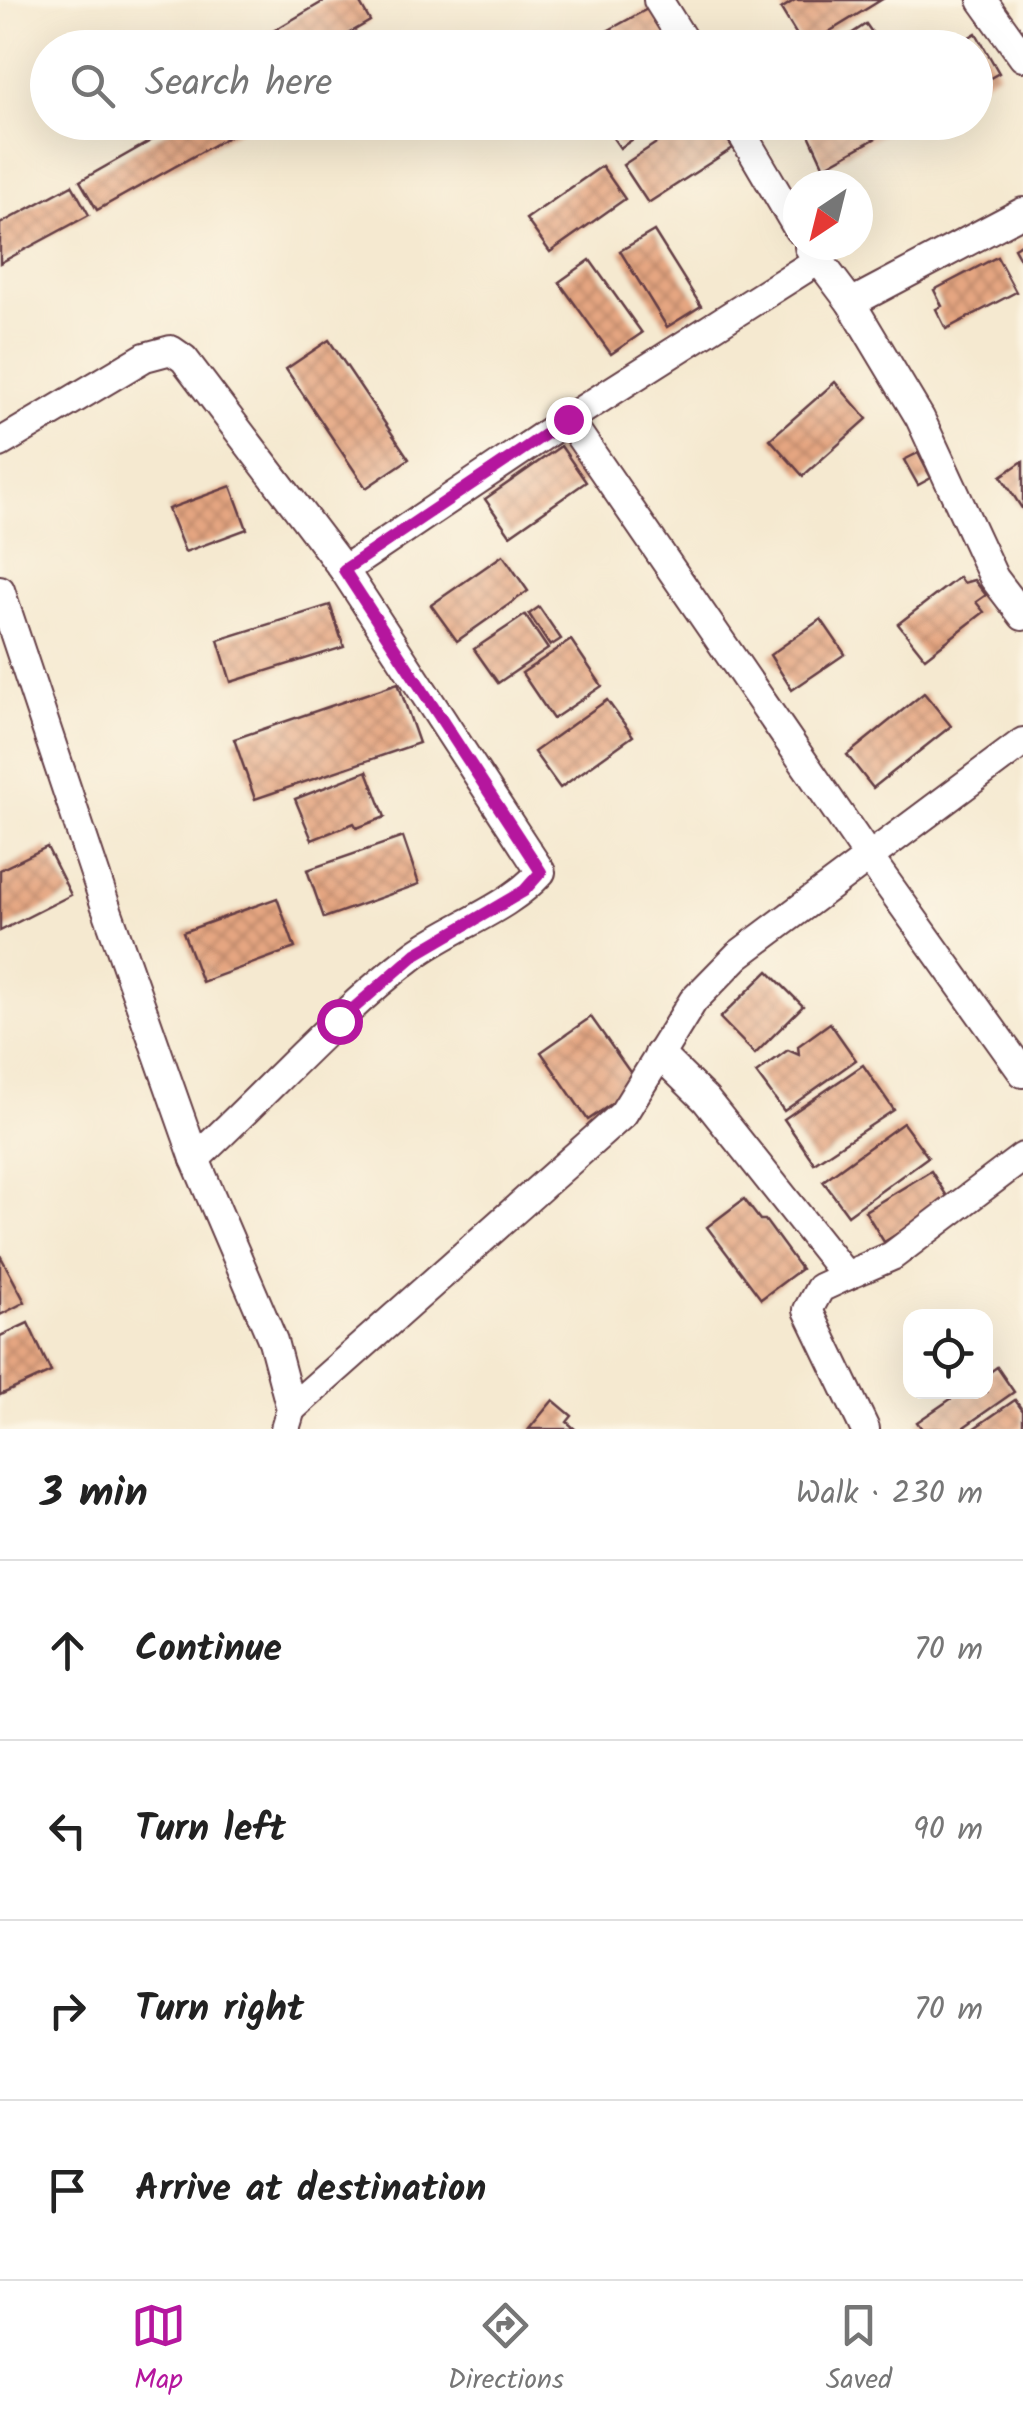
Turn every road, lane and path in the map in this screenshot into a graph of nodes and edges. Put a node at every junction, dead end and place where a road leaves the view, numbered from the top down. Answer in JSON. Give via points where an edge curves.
{"nodes":[{"id":1,"x":658,"y":0,"type":"edge"},
{"id":2,"x":982,"y":0,"type":"edge"},
{"id":3,"x":677,"y":30,"type":"edge"},
{"id":4,"x":1023,"y":57,"type":"edge"},
{"id":5,"x":746,"y":140,"type":"edge"},
{"id":6,"x":783,"y":204,"type":"edge"},
{"id":7,"x":1023,"y":212,"type":"edge"},
{"id":8,"x":802,"y":260,"type":"edge"},
{"id":9,"x":817,"y":260,"type":"edge"},
{"id":10,"x":850,"y":303,"type":"junction"},
{"id":11,"x":568,"y":419,"type":"junction"},
{"id":12,"x":0,"y":443,"type":"edge"},
{"id":13,"x":344,"y":570,"type":"junction"},
{"id":14,"x":0,"y":590,"type":"edge"},
{"id":15,"x":1023,"y":616,"type":"edge"},
{"id":16,"x":1023,"y":742,"type":"edge"},
{"id":17,"x":870,"y":859,"type":"junction"},
{"id":18,"x":659,"y":1054,"type":"junction"},
{"id":19,"x":1023,"y":1073,"type":"edge"},
{"id":20,"x":1023,"y":1157,"type":"edge"},
{"id":21,"x":195,"y":1158,"type":"junction"},
{"id":22,"x":846,"y":1276,"type":"junction"},
{"id":23,"x":288,"y":1419,"type":"edge"},
{"id":24,"x":864,"y":1429,"type":"edge"}],
"edges":[{"from":1,"to":3,"type":"street"},
{"from":2,"to":4,"type":"street"},
{"from":5,"to":6,"type":"street"},
{"from":7,"to":10,"type":"street"},
{"from":8,"to":11,"type":"street"},
{"from":9,"to":10,"type":"street"},
{"from":10,"to":15,"type":"street","via":[[920,418],[994,578]]},
{"from":11,"to":13,"type":"street"},
{"from":11,"to":17,"type":"street"},
{"from":12,"to":13,"type":"street","via":[[145,357],[171,350]]},
{"from":13,"to":21,"type":"street","via":[[541,872],[524,891],[416,954]]},
{"from":14,"to":21,"type":"street"},
{"from":16,"to":17,"type":"street"},
{"from":17,"to":18,"type":"street","via":[[738,955],[693,1000]]},
{"from":17,"to":19,"type":"street"},
{"from":18,"to":22,"type":"street","via":[[706,1100]]},
{"from":18,"to":23,"type":"street","via":[[623,1114]]},
{"from":20,"to":22,"type":"street","via":[[892,1256]]},
{"from":21,"to":23,"type":"street","via":[[272,1341]]},
{"from":22,"to":24,"type":"street","via":[[820,1288],[808,1310]]}]}
